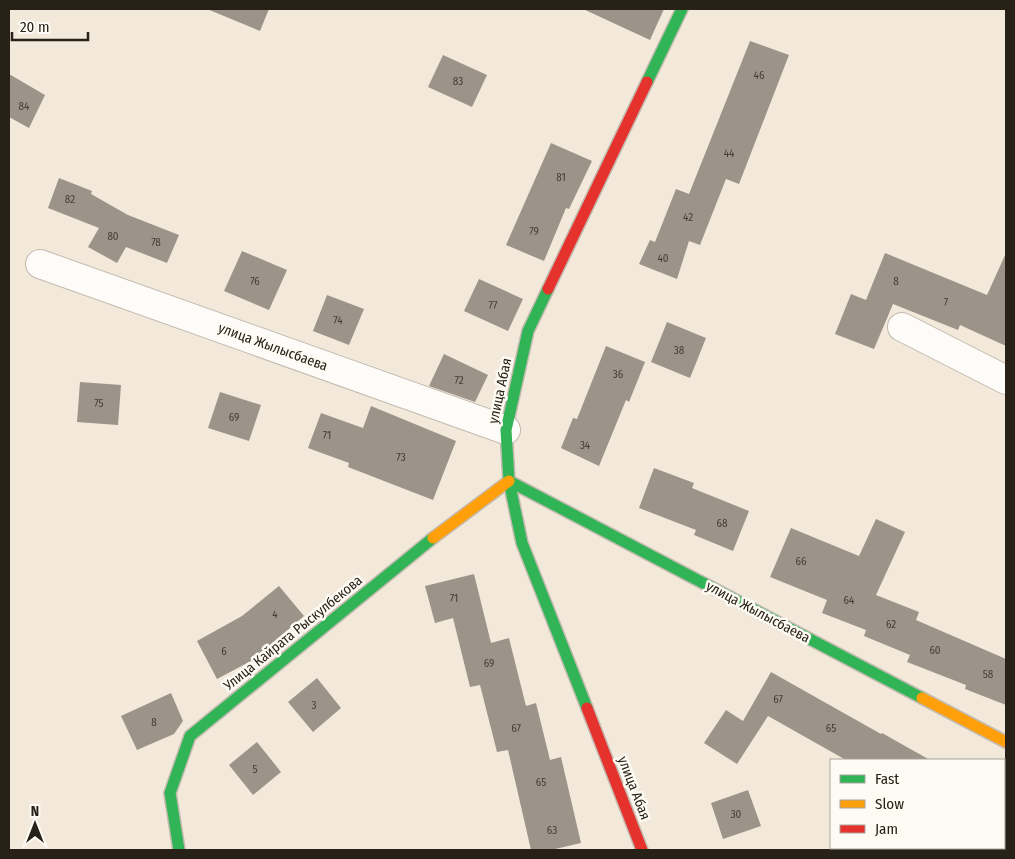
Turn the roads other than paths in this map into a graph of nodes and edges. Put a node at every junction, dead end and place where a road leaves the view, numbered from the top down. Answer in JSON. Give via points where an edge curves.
{"nodes":[{"id":1,"x":682,"y":9,"type":"edge"},
{"id":2,"x":40,"y":264,"type":"dead end"},
{"id":3,"x":902,"y":328,"type":"dead end"},
{"id":4,"x":1006,"y":380,"type":"edge"},
{"id":5,"x":506,"y":430,"type":"junction"},
{"id":6,"x":509,"y":482,"type":"junction"},
{"id":7,"x":1006,"y":742,"type":"edge"},
{"id":8,"x":179,"y":850,"type":"edge"},
{"id":9,"x":642,"y":850,"type":"edge"}],
"edges":[{"from":1,"to":5,"type":"street","name":"улица Абая","via":[[528,331]]},
{"from":2,"to":5,"type":"street","name":"улица Жылысбаева"},
{"from":3,"to":4,"type":"street"},
{"from":5,"to":6,"type":"street","name":"улица Абая"},
{"from":6,"to":7,"type":"street","name":"улица Жылысбаева"},
{"from":6,"to":8,"type":"street","name":"Улица Кайрата Рыскулбекова","via":[[458,518],[190,736],[170,793]]},
{"from":6,"to":9,"type":"street","name":"улица Абая","via":[[522,543]]}]}
